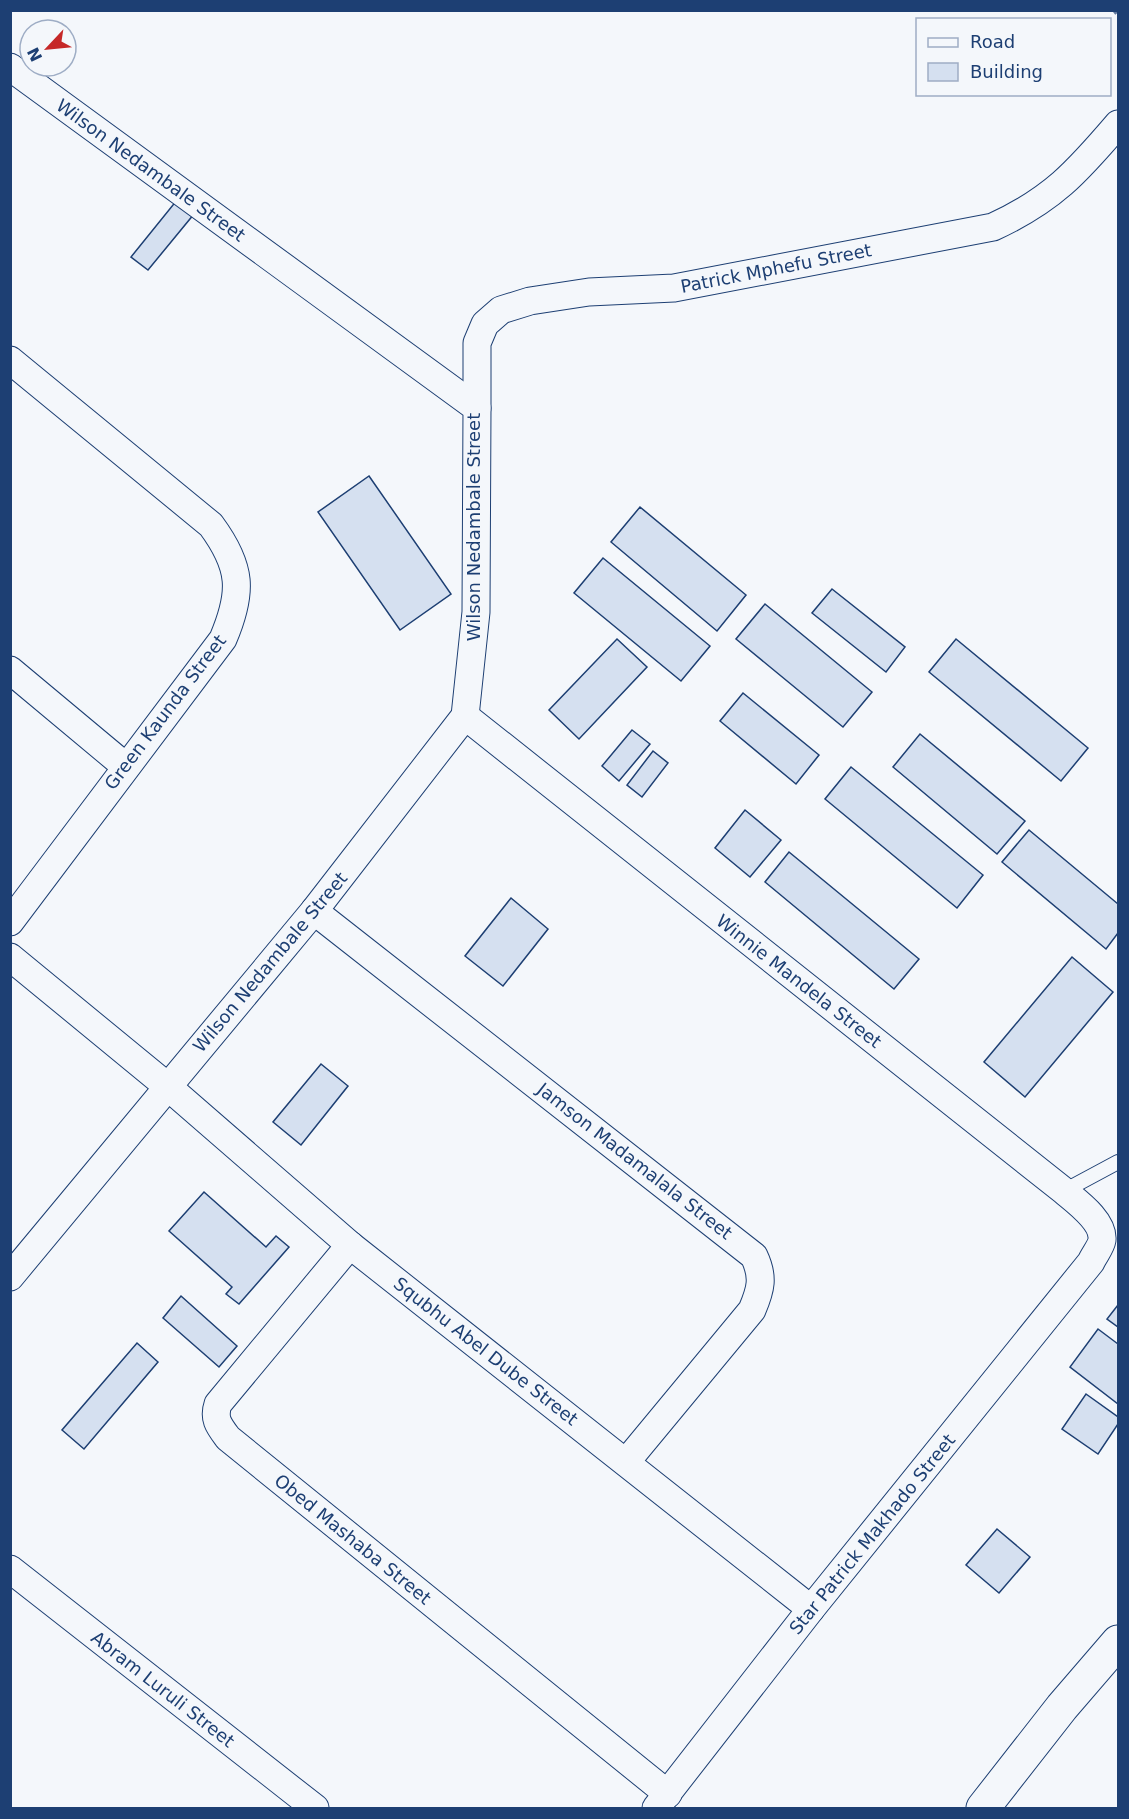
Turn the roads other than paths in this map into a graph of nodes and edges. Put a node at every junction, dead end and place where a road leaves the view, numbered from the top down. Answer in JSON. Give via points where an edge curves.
{"nodes":[{"id":1,"x":10,"y":67,"type":"edge"},
{"id":2,"x":1119,"y":124,"type":"edge"},
{"id":3,"x":10,"y":360,"type":"edge"},
{"id":4,"x":477,"y":408,"type":"junction"},
{"id":5,"x":10,"y":670,"type":"edge"},
{"id":6,"x":465,"y":716,"type":"junction"},
{"id":7,"x":125,"y":765,"type":"junction"},
{"id":8,"x":314,"y":911,"type":"junction"},
{"id":9,"x":10,"y":921,"type":"edge"},
{"id":10,"x":10,"y":957,"type":"edge"},
{"id":11,"x":167,"y":1086,"type":"junction"},
{"id":12,"x":1119,"y":1162,"type":"edge"},
{"id":13,"x":1064,"y":1191,"type":"junction"},
{"id":14,"x":350,"y":1245,"type":"junction"},
{"id":15,"x":1091,"y":1262,"type":"joint"},
{"id":16,"x":11,"y":1276,"type":"edge"},
{"id":17,"x":627,"y":1461,"type":"junction"},
{"id":18,"x":10,"y":1569,"type":"edge"},
{"id":19,"x":811,"y":1609,"type":"junction"},
{"id":20,"x":1119,"y":1642,"type":"edge"},
{"id":21,"x":662,"y":1801,"type":"edge"},
{"id":22,"x":315,"y":1809,"type":"edge"},
{"id":23,"x":983,"y":1809,"type":"edge"}],
"edges":[{"from":1,"to":4,"type":"street","name":"Wilson Nedambale Street"},
{"from":2,"to":4,"type":"street","name":"Patrick Mphefu Street","via":[[1056,191],[1024,213],[993,227],[674,288],[589,292],[530,301],[501,310],[484,324],[477,344]]},
{"from":3,"to":7,"type":"street","name":"Green Kaunda Street","via":[[211,525],[230,550],[237,580],[236,609],[223,639]]},
{"from":4,"to":6,"type":"street","name":"Wilson Nedambale Street","via":[[476,612]]},
{"from":5,"to":7,"type":"street"},
{"from":6,"to":8,"type":"street","name":"Wilson Nedambale Street"},
{"from":6,"to":13,"type":"street","name":"Winnie Mandela Street"},
{"from":7,"to":9,"type":"street","name":"Green Kaunda Street"},
{"from":8,"to":11,"type":"street","name":"Wilson Nedambale Street"},
{"from":8,"to":17,"type":"street","name":"Jamson Madamalala Street","via":[[754,1256],[761,1270],[761,1289],[752,1310]]},
{"from":10,"to":11,"type":"street","name":"Squbhu Abel Dube Street"},
{"from":11,"to":14,"type":"street","name":"Squbhu Abel Dube Street"},
{"from":11,"to":16,"type":"street","name":"Wilson Nedambale Street"},
{"from":12,"to":13,"type":"lane"},
{"from":13,"to":15,"type":"street","name":"Winnie Mandela Street","via":[[1088,1213],[1101,1233],[1102,1243]]},
{"from":14,"to":17,"type":"street","name":"Squbhu Abel Dube Street"},
{"from":14,"to":21,"type":"street","name":"Obed Mashaba Street","via":[[218,1404],[218,1424],[228,1438]]},
{"from":15,"to":19,"type":"street","name":"Star Patrick Makhado Street"},
{"from":17,"to":19,"type":"street","name":"Squbhu Abel Dube Street"},
{"from":18,"to":22,"type":"street","name":"Abram Luruli Street"},
{"from":19,"to":21,"type":"street","name":"Star Patrick Makhado Street"},
{"from":20,"to":23,"type":"street","via":[[1062,1707]]}]}
